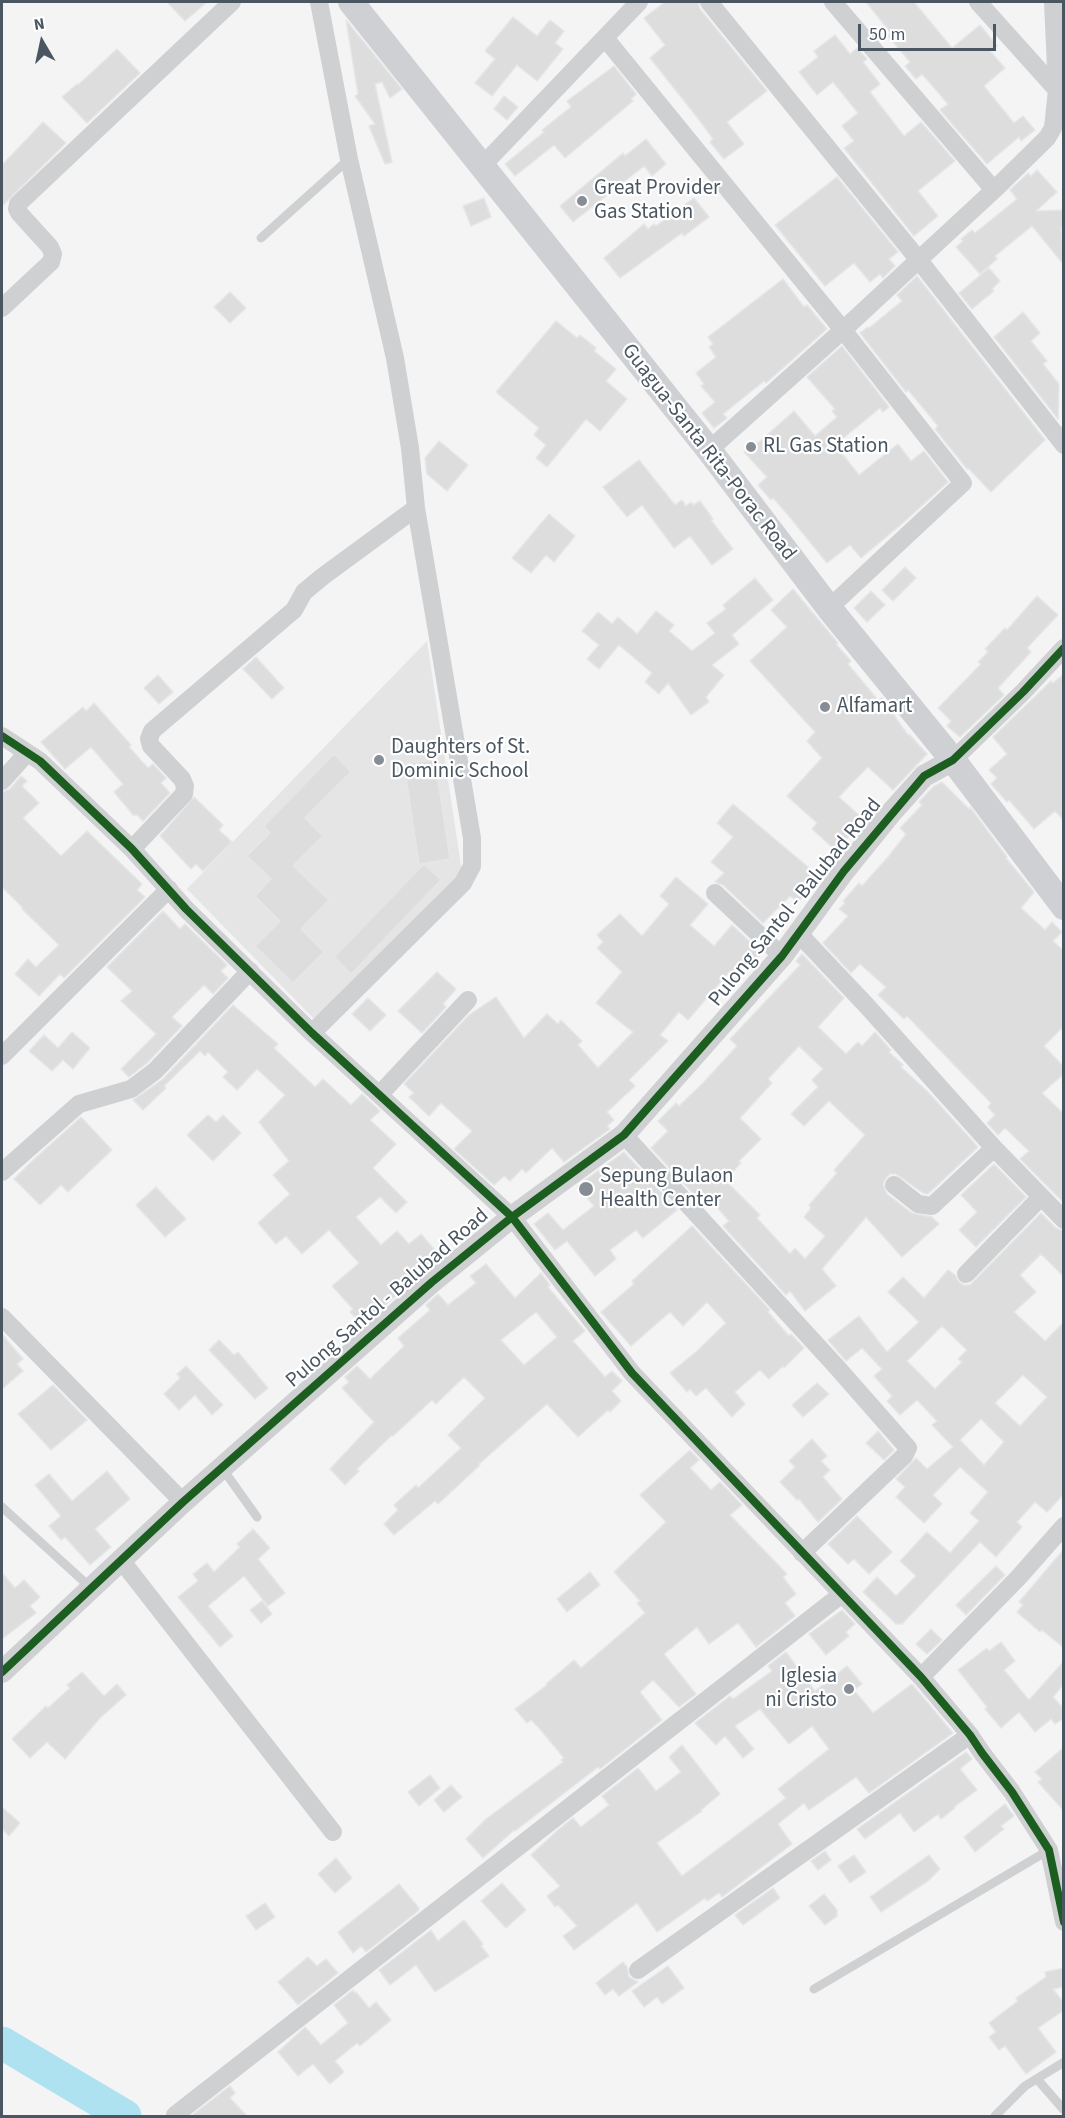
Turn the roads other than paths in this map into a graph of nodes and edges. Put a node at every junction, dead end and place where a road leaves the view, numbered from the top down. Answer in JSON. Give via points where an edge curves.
{"nodes":[{"id":1,"x":232,"y":2,"type":"edge"},
{"id":2,"x":319,"y":2,"type":"edge"},
{"id":3,"x":351,"y":2,"type":"edge"},
{"id":4,"x":639,"y":2,"type":"edge"},
{"id":5,"x":709,"y":2,"type":"edge"},
{"id":6,"x":833,"y":2,"type":"edge"},
{"id":7,"x":978,"y":2,"type":"edge"},
{"id":8,"x":1053,"y":2,"type":"edge"},
{"id":9,"x":605,"y":38,"type":"junction"},
{"id":10,"x":1057,"y":90,"type":"junction"},
{"id":11,"x":349,"y":159,"type":"junction"},
{"id":12,"x":481,"y":167,"type":"junction"},
{"id":13,"x":994,"y":190,"type":"junction"},
{"id":14,"x":261,"y":238,"type":"dead end"},
{"id":15,"x":918,"y":259,"type":"junction"},
{"id":16,"x":2,"y":308,"type":"edge"},
{"id":17,"x":843,"y":330,"type":"junction"},
{"id":18,"x":1064,"y":445,"type":"edge"},
{"id":19,"x":709,"y":450,"type":"junction"},
{"id":20,"x":416,"y":508,"type":"junction"},
{"id":21,"x":829,"y":608,"type":"junction"},
{"id":22,"x":1064,"y":648,"type":"edge"},
{"id":23,"x":2,"y":736,"type":"edge"},
{"id":24,"x":27,"y":753,"type":"junction"},
{"id":25,"x":953,"y":760,"type":"junction"},
{"id":26,"x":2,"y":781,"type":"edge"},
{"id":27,"x":132,"y":849,"type":"junction"},
{"id":28,"x":169,"y":890,"type":"junction"},
{"id":29,"x":715,"y":893,"type":"dead end"},
{"id":30,"x":1064,"y":907,"type":"edge"},
{"id":31,"x":799,"y":934,"type":"junction"},
{"id":32,"x":782,"y":956,"type":"junction"},
{"id":33,"x":250,"y":971,"type":"junction"},
{"id":34,"x":468,"y":1000,"type":"dead end"},
{"id":35,"x":312,"y":1033,"type":"junction"},
{"id":36,"x":2,"y":1056,"type":"edge"},
{"id":37,"x":380,"y":1094,"type":"junction"},
{"id":38,"x":624,"y":1135,"type":"junction"},
{"id":39,"x":994,"y":1148,"type":"junction"},
{"id":40,"x":2,"y":1172,"type":"edge"},
{"id":41,"x":894,"y":1185,"type":"dead end"},
{"id":42,"x":1041,"y":1197,"type":"junction"},
{"id":43,"x":512,"y":1217,"type":"junction"},
{"id":44,"x":1064,"y":1220,"type":"edge"},
{"id":45,"x":966,"y":1274,"type":"dead end"},
{"id":46,"x":2,"y":1317,"type":"edge"},
{"id":47,"x":222,"y":1468,"type":"junction"},
{"id":48,"x":183,"y":1502,"type":"junction"},
{"id":49,"x":2,"y":1507,"type":"edge"},
{"id":50,"x":257,"y":1517,"type":"dead end"},
{"id":51,"x":1064,"y":1526,"type":"edge"},
{"id":52,"x":802,"y":1553,"type":"junction"},
{"id":53,"x":121,"y":1560,"type":"junction"},
{"id":54,"x":91,"y":1588,"type":"junction"},
{"id":55,"x":842,"y":1594,"type":"junction"},
{"id":56,"x":2,"y":1672,"type":"edge"},
{"id":57,"x":921,"y":1677,"type":"junction"},
{"id":58,"x":970,"y":1735,"type":"junction"},
{"id":59,"x":333,"y":1832,"type":"dead end"},
{"id":60,"x":1049,"y":1850,"type":"junction"},
{"id":61,"x":1064,"y":1922,"type":"edge"},
{"id":62,"x":638,"y":1970,"type":"dead end"},
{"id":63,"x":814,"y":1989,"type":"dead end"},
{"id":64,"x":1064,"y":2062,"type":"edge"},
{"id":65,"x":1037,"y":2079,"type":"junction"},
{"id":66,"x":1064,"y":2110,"type":"edge"},
{"id":67,"x":175,"y":2115,"type":"edge"},
{"id":68,"x":995,"y":2116,"type":"edge"}],
"edges":[{"from":1,"to":16,"type":"street","via":[[18,204],[20,214],[53,254],[51,262]]},
{"from":2,"to":11,"type":"street"},
{"from":3,"to":12,"type":"main road","name":"Guagua-Santa Rita-Porac Road"},
{"from":4,"to":9,"type":"street"},
{"from":5,"to":15,"type":"street"},
{"from":6,"to":13,"type":"street"},
{"from":7,"to":10,"type":"street"},
{"from":8,"to":10,"type":"street"},
{"from":9,"to":12,"type":"street"},
{"from":9,"to":17,"type":"street"},
{"from":10,"to":13,"type":"street","via":[[1053,128],[1047,138]]},
{"from":11,"to":14,"type":"lane"},
{"from":11,"to":20,"type":"street","via":[[395,358]]},
{"from":12,"to":19,"type":"main road","name":"Guagua-Santa Rita-Porac Road"},
{"from":13,"to":15,"type":"street"},
{"from":15,"to":17,"type":"street"},
{"from":15,"to":18,"type":"street"},
{"from":17,"to":19,"type":"street"},
{"from":17,"to":21,"type":"street","via":[[963,483]]},
{"from":19,"to":21,"type":"main road","name":"Guagua-Santa Rita-Porac Road"},
{"from":20,"to":27,"type":"street","via":[[304,592],[294,610],[152,731],[151,746],[182,779],[184,794]]},
{"from":20,"to":35,"type":"street","via":[[472,838],[472,866],[463,883]]},
{"from":21,"to":25,"type":"main road","name":"Guagua-Santa Rita-Porac Road"},
{"from":22,"to":25,"type":"street"},
{"from":23,"to":24,"type":"street"},
{"from":24,"to":26,"type":"street"},
{"from":24,"to":27,"type":"street"},
{"from":25,"to":30,"type":"main road","name":"Guagua-Santa Rita-Porac Road"},
{"from":25,"to":31,"type":"street","name":"Pulong Santol - Balubad Road","via":[[924,776],[844,871]]},
{"from":27,"to":28,"type":"street"},
{"from":28,"to":33,"type":"street"},
{"from":28,"to":36,"type":"street"},
{"from":29,"to":32,"type":"street"},
{"from":31,"to":32,"type":"street","name":"Pulong Santol - Balubad Road"},
{"from":31,"to":39,"type":"street"},
{"from":32,"to":38,"type":"street","name":"Pulong Santol - Balubad Road"},
{"from":33,"to":35,"type":"street"},
{"from":33,"to":40,"type":"street","via":[[155,1071],[131,1089],[79,1104]]},
{"from":34,"to":37,"type":"street"},
{"from":35,"to":37,"type":"street"},
{"from":37,"to":43,"type":"street"},
{"from":38,"to":43,"type":"street","name":"Pulong Santol - Balubad Road"},
{"from":38,"to":52,"type":"street","via":[[908,1448]]},
{"from":39,"to":41,"type":"street","via":[[932,1206],[918,1204]]},
{"from":39,"to":42,"type":"street"},
{"from":42,"to":44,"type":"street"},
{"from":42,"to":45,"type":"street"},
{"from":43,"to":47,"type":"street","name":"Pulong Santol - Balubad Road","via":[[423,1289]]},
{"from":43,"to":52,"type":"street","via":[[632,1373]]},
{"from":46,"to":48,"type":"street"},
{"from":47,"to":48,"type":"street","name":"Pulong Santol - Balubad Road"},
{"from":47,"to":50,"type":"lane"},
{"from":48,"to":53,"type":"street","name":"Pulong Santol - Balubad Road"},
{"from":49,"to":54,"type":"lane"},
{"from":51,"to":57,"type":"street"},
{"from":52,"to":55,"type":"street"},
{"from":53,"to":54,"type":"street","name":"Pulong Santol - Balubad Road"},
{"from":53,"to":59,"type":"street"},
{"from":54,"to":56,"type":"street","name":"Pulong Santol - Balubad Road"},
{"from":55,"to":57,"type":"street"},
{"from":55,"to":67,"type":"street"},
{"from":57,"to":58,"type":"street"},
{"from":58,"to":60,"type":"street"},
{"from":58,"to":62,"type":"street"},
{"from":60,"to":61,"type":"street"},
{"from":60,"to":63,"type":"lane"},
{"from":64,"to":65,"type":"lane"},
{"from":65,"to":66,"type":"lane"},
{"from":65,"to":68,"type":"lane"}]}
